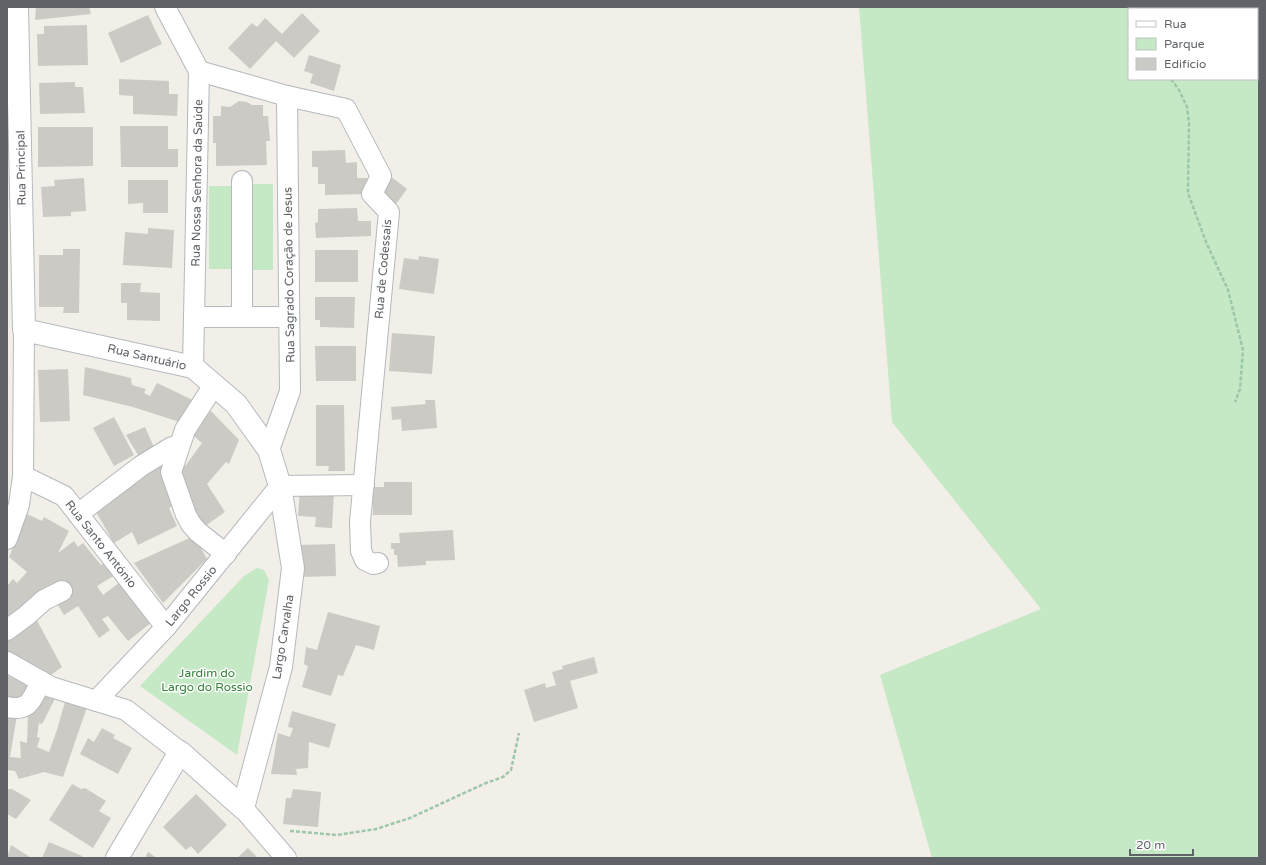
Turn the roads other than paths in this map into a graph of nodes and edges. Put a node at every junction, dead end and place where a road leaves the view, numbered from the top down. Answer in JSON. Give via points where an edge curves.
{"nodes":[{"id":1,"x":17,"y":7,"type":"edge"},
{"id":2,"x":165,"y":7,"type":"edge"},
{"id":3,"x":13,"y":53,"type":"edge"},
{"id":4,"x":199,"y":71,"type":"junction"},
{"id":5,"x":287,"y":96,"type":"junction"},
{"id":6,"x":242,"y":181,"type":"dead end"},
{"id":7,"x":14,"y":187,"type":"edge"},
{"id":8,"x":194,"y":317,"type":"junction"},
{"id":9,"x":242,"y":317,"type":"junction"},
{"id":10,"x":289,"y":317,"type":"junction"},
{"id":11,"x":24,"y":330,"type":"junction"},
{"id":12,"x":193,"y":367,"type":"junction"},
{"id":13,"x":214,"y":385,"type":"junction"},
{"id":14,"x":178,"y":450,"type":"junction"},
{"id":15,"x":269,"y":450,"type":"junction"},
{"id":16,"x":23,"y":476,"type":"junction"},
{"id":17,"x":364,"y":485,"type":"junction"},
{"id":18,"x":280,"y":486,"type":"junction"},
{"id":19,"x":78,"y":514,"type":"junction"},
{"id":20,"x":7,"y":539,"type":"edge"},
{"id":21,"x":226,"y":554,"type":"junction"},
{"id":22,"x":378,"y":563,"type":"dead end"},
{"id":23,"x":62,"y":591,"type":"dead end"},
{"id":24,"x":166,"y":627,"type":"junction"},
{"id":25,"x":7,"y":630,"type":"edge"},
{"id":26,"x":7,"y":662,"type":"edge"},
{"id":27,"x":40,"y":681,"type":"junction"},
{"id":28,"x":96,"y":701,"type":"junction"},
{"id":29,"x":7,"y":707,"type":"edge"},
{"id":30,"x":180,"y":752,"type":"junction"},
{"id":31,"x":243,"y":808,"type":"junction"},
{"id":32,"x":117,"y":858,"type":"edge"},
{"id":33,"x":286,"y":858,"type":"edge"}],
"edges":[{"from":1,"to":3,"type":"street","name":"Rua Principal"},
{"from":2,"to":4,"type":"street","name":"Rua Nossa Senhora da Saúde"},
{"from":3,"to":7,"type":"street","name":"Rua Principal"},
{"from":4,"to":5,"type":"street","name":"Rua de Codessais"},
{"from":4,"to":8,"type":"street","name":"Rua Nossa Senhora da Saúde"},
{"from":5,"to":10,"type":"street","name":"Rua Sagrado Coração de Jesus"},
{"from":5,"to":17,"type":"street","name":"Rua de Codessais","via":[[346,109],[381,176],[372,194],[389,212]]},
{"from":6,"to":9,"type":"street"},
{"from":7,"to":11,"type":"street","name":"Rua Principal"},
{"from":8,"to":9,"type":"street"},
{"from":8,"to":12,"type":"street","name":"Rua Nossa Senhora da Saúde"},
{"from":9,"to":10,"type":"street"},
{"from":10,"to":15,"type":"street","name":"Rua Sagrado Coração de Jesus","via":[[290,391]]},
{"from":11,"to":12,"type":"street","name":"Rua Santuário"},
{"from":11,"to":16,"type":"street"},
{"from":12,"to":13,"type":"street","name":"Rua Santuário"},
{"from":13,"to":14,"type":"street","via":[[184,430]]},
{"from":13,"to":15,"type":"street","name":"Rua Santuário","via":[[236,404]]},
{"from":14,"to":19,"type":"street","via":[[172,447],[141,466]]},
{"from":14,"to":21,"type":"street","via":[[171,472],[186,515],[198,532]]},
{"from":15,"to":18,"type":"street","name":"Rua Santuário"},
{"from":16,"to":19,"type":"street","name":"Rua Santo António","via":[[64,496]]},
{"from":16,"to":20,"type":"street","via":[[19,505]]},
{"from":17,"to":18,"type":"street"},
{"from":17,"to":22,"type":"street","name":"Rua de Codessais","via":[[360,522],[361,551],[365,560],[373,564]]},
{"from":18,"to":21,"type":"street","name":"Largo Rossio"},
{"from":18,"to":31,"type":"street","name":"Largo Carvalha","via":[[293,568],[281,667]]},
{"from":19,"to":24,"type":"street","name":"Rua Santo António"},
{"from":21,"to":24,"type":"street","name":"Largo Rossio"},
{"from":23,"to":25,"type":"street","via":[[44,600]]},
{"from":24,"to":28,"type":"street","name":"Largo Rossio"},
{"from":26,"to":27,"type":"street"},
{"from":27,"to":28,"type":"street"},
{"from":27,"to":29,"type":"street","via":[[30,704],[22,708]]},
{"from":28,"to":30,"type":"street","via":[[126,710]]},
{"from":30,"to":31,"type":"street"},
{"from":30,"to":32,"type":"street"},
{"from":31,"to":33,"type":"street"}]}
